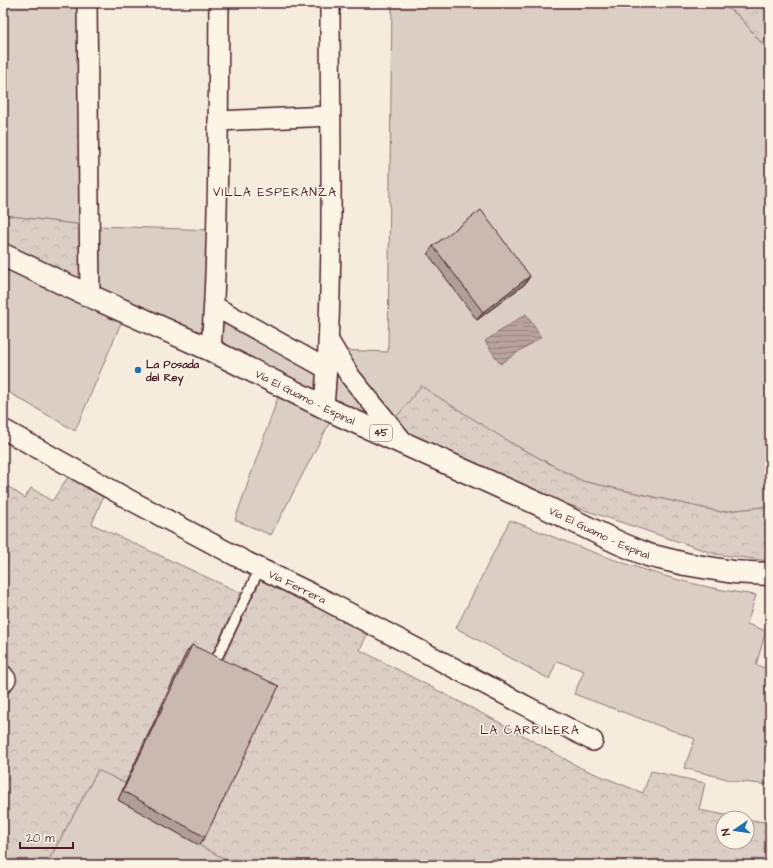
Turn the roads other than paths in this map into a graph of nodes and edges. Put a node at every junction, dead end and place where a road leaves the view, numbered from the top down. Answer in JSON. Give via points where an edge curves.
{"nodes":[{"id":1,"x":87,"y":3,"type":"edge"},
{"id":2,"x":219,"y":3,"type":"edge"},
{"id":3,"x":330,"y":3,"type":"edge"},
{"id":4,"x":330,"y":116,"type":"junction"},
{"id":5,"x":218,"y":121,"type":"junction"},
{"id":6,"x":3,"y":255,"type":"edge"},
{"id":7,"x":90,"y":296,"type":"junction"},
{"id":8,"x":214,"y":306,"type":"junction"},
{"id":9,"x":329,"y":341,"type":"junction"},
{"id":10,"x":211,"y":350,"type":"junction"},
{"id":11,"x":327,"y":369,"type":"junction"},
{"id":12,"x":324,"y":407,"type":"junction"},
{"id":13,"x":3,"y":429,"type":"edge"},
{"id":14,"x":406,"y":445,"type":"junction"},
{"id":15,"x":260,"y":568,"type":"junction"},
{"id":16,"x":770,"y":574,"type":"edge"},
{"id":17,"x":213,"y":666,"type":"edge"},
{"id":18,"x":3,"y":676,"type":"edge"},
{"id":19,"x":3,"y":683,"type":"edge"},
{"id":20,"x":593,"y":741,"type":"dead end"}],
"edges":[{"from":1,"to":7,"type":"street"},
{"from":2,"to":5,"type":"street"},
{"from":3,"to":4,"type":"street"},
{"from":4,"to":5,"type":"street"},
{"from":4,"to":9,"type":"street"},
{"from":5,"to":8,"type":"street"},
{"from":6,"to":7,"type":"main road","name":"Vía El Guamo - Espinal","number":"45"},
{"from":7,"to":10,"type":"main road","name":"Vía El Guamo - Espinal","number":"45"},
{"from":8,"to":10,"type":"street"},
{"from":8,"to":11,"type":"street"},
{"from":9,"to":11,"type":"street"},
{"from":9,"to":14,"type":"street","via":[[350,376]]},
{"from":10,"to":12,"type":"main road","name":"Vía El Guamo - Espinal","number":"45"},
{"from":11,"to":12,"type":"street"},
{"from":12,"to":14,"type":"main road","name":"Vía El Guamo - Espinal","number":"45"},
{"from":13,"to":15,"type":"street","name":"Vía Ferrera"},
{"from":14,"to":16,"type":"main road","name":"Vía El Guamo - Espinal","number":"45","via":[[542,506],[619,544],[685,564],[733,572]]},
{"from":15,"to":17,"type":"lane"},
{"from":15,"to":20,"type":"street","name":"Vía Ferrera"},
{"from":18,"to":19,"type":"street","via":[[6,679]]}]}
